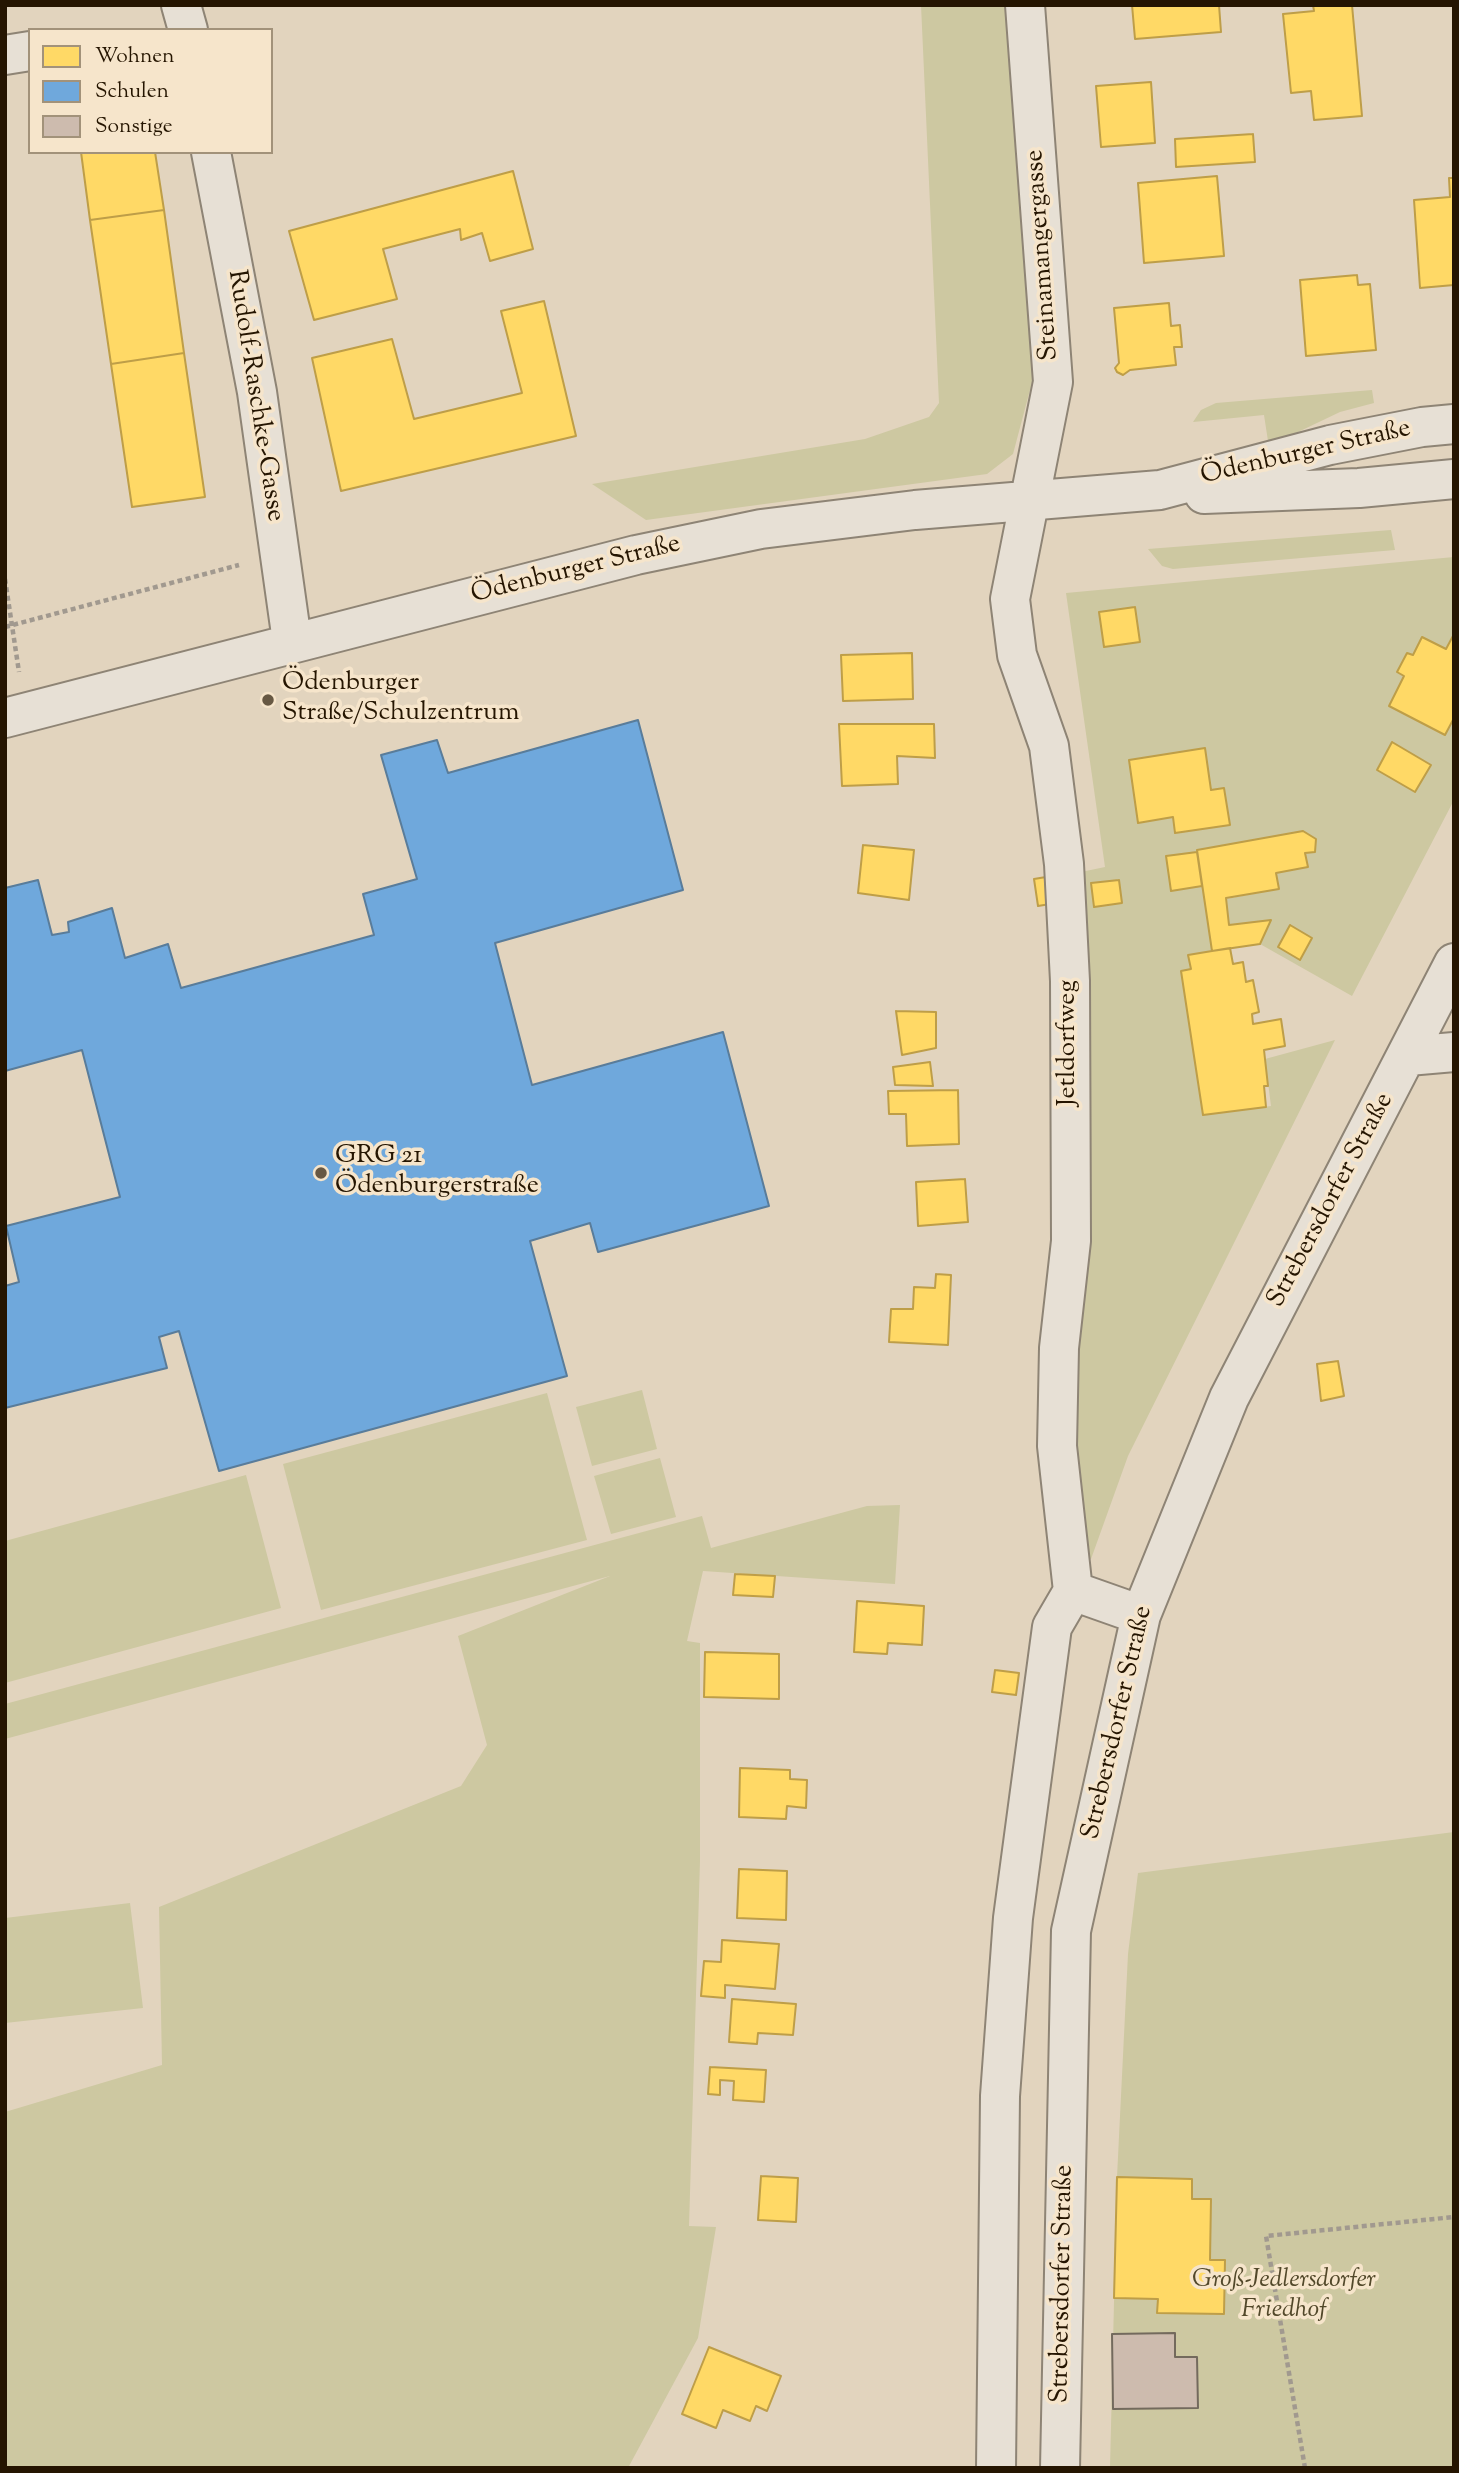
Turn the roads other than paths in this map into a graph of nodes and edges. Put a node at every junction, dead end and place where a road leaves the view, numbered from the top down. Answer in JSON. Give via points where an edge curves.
{"nodes":[{"id":1,"x":181,"y":5,"type":"edge"},
{"id":2,"x":1025,"y":5,"type":"edge"},
{"id":3,"x":187,"y":28,"type":"edge"},
{"id":4,"x":28,"y":51,"type":"edge"},
{"id":5,"x":5,"y":55,"type":"edge"},
{"id":6,"x":211,"y":154,"type":"edge"},
{"id":7,"x":1454,"y":424,"type":"edge"},
{"id":8,"x":1454,"y":479,"type":"edge"},
{"id":9,"x":1160,"y":490,"type":"junction"},
{"id":10,"x":1032,"y":502,"type":"junction"},
{"id":11,"x":292,"y":641,"type":"junction"},
{"id":12,"x":16,"y":716,"type":"edge"},
{"id":13,"x":1454,"y":962,"type":"edge"},
{"id":14,"x":1454,"y":1052,"type":"edge"},
{"id":15,"x":1408,"y":1056,"type":"junction"},
{"id":16,"x":1073,"y":1591,"type":"junction"},
{"id":17,"x":1141,"y":1615,"type":"junction"},
{"id":18,"x":996,"y":2468,"type":"edge"},
{"id":19,"x":1060,"y":2468,"type":"edge"}],
"edges":[{"from":1,"to":3,"type":"street"},
{"from":2,"to":10,"type":"street","name":"Steinamangergasse","via":[[1053,382]]},
{"from":4,"to":5,"type":"street"},
{"from":6,"to":11,"type":"street","name":"Rudolf-Raschke-Gasse","via":[[257,393]]},
{"from":7,"to":9,"type":"street","name":"Ödenburger Straße","via":[[1330,445]]},
{"from":8,"to":9,"type":"street","name":"Ödenburger Straße","via":[[1214,494]]},
{"from":9,"to":10,"type":"street","name":"Ödenburger Straße"},
{"from":10,"to":11,"type":"street","name":"Ödenburger Straße","via":[[915,510],[761,529],[636,555]]},
{"from":10,"to":16,"type":"street","name":"Jetldorfweg","via":[[1010,599],[1017,655],[1049,746],[1064,864],[1070,981],[1071,1241],[1059,1348],[1057,1446]]},
{"from":11,"to":12,"type":"street","name":"Ödenburger Straße"},
{"from":13,"to":15,"type":"street","name":"Strebersdorfer Straße"},
{"from":14,"to":15,"type":"street"},
{"from":15,"to":17,"type":"street","name":"Strebersdorfer Straße","via":[[1229,1398]]},
{"from":16,"to":17,"type":"street"},
{"from":16,"to":18,"type":"street","via":[[1052,1627],[1013,1918],[1000,2096]]},
{"from":17,"to":19,"type":"street","name":"Strebersdorfer Straße","via":[[1071,1931]]}]}
